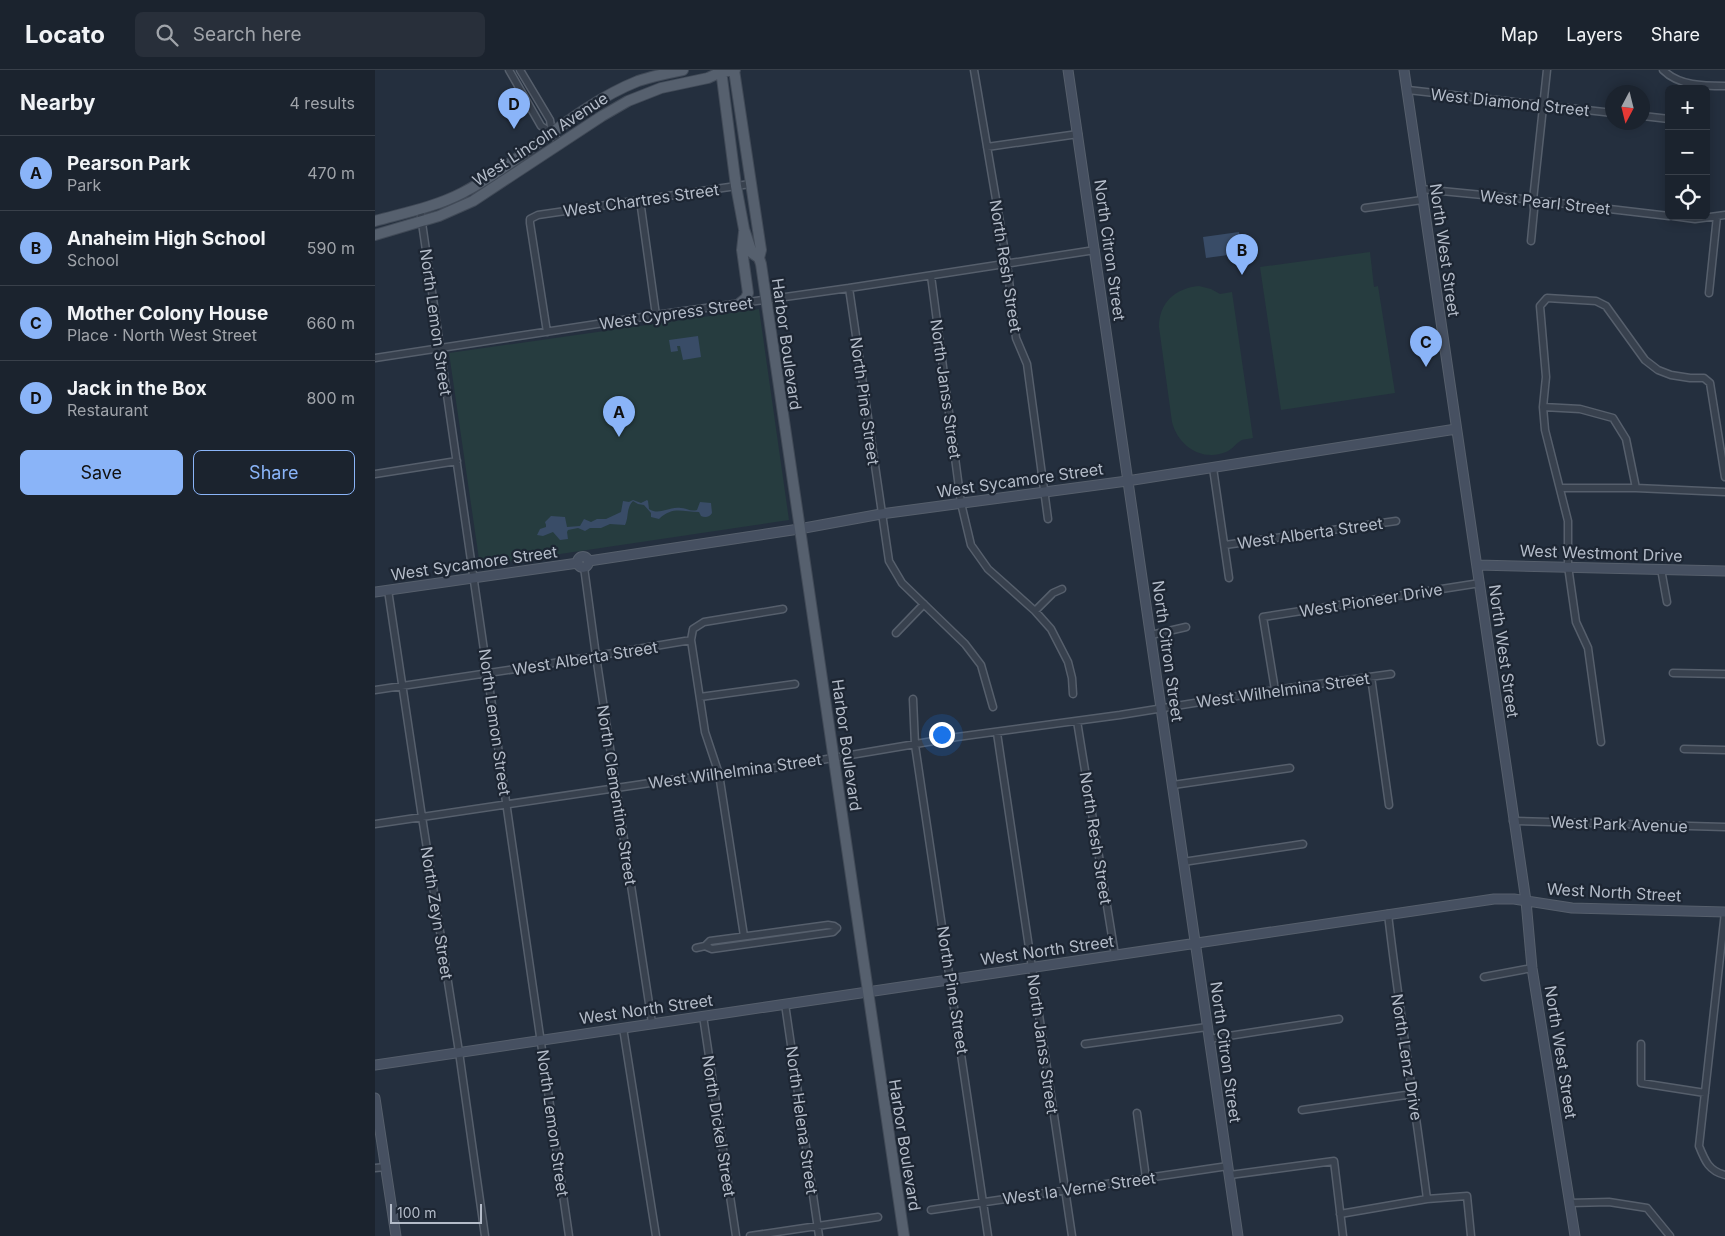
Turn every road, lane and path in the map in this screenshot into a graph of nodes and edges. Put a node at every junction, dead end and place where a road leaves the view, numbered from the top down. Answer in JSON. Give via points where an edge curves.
{"nodes":[{"id":1,"x":509,"y":70,"type":"edge"},
{"id":2,"x":520,"y":70,"type":"edge"},
{"id":3,"x":683,"y":70,"type":"edge"},
{"id":4,"x":734,"y":70,"type":"edge"},
{"id":5,"x":974,"y":70,"type":"edge"},
{"id":6,"x":1068,"y":70,"type":"edge"},
{"id":7,"x":1404,"y":70,"type":"edge"},
{"id":8,"x":1547,"y":70,"type":"edge"},
{"id":9,"x":1663,"y":70,"type":"edge"},
{"id":10,"x":720,"y":71,"type":"edge"},
{"id":11,"x":1725,"y":86,"type":"edge"},
{"id":12,"x":1408,"y":90,"type":"junction"},
{"id":13,"x":1542,"y":105,"type":"junction"},
{"id":14,"x":1605,"y":112,"type":"edge"},
{"id":15,"x":1650,"y":117,"type":"edge"},
{"id":16,"x":1665,"y":119,"type":"edge"},
{"id":17,"x":552,"y":133,"type":"junction"},
{"id":18,"x":1078,"y":134,"type":"junction"},
{"id":19,"x":560,"y":144,"type":"junction"},
{"id":20,"x":987,"y":148,"type":"junction"},
{"id":21,"x":750,"y":184,"type":"junction"},
{"id":22,"x":736,"y":186,"type":"junction"},
{"id":23,"x":1421,"y":189,"type":"junction"},
{"id":24,"x":639,"y":200,"type":"junction"},
{"id":25,"x":1422,"y":200,"type":"junction"},
{"id":26,"x":1533,"y":200,"type":"junction"},
{"id":27,"x":1365,"y":208,"type":"dead end"},
{"id":28,"x":420,"y":209,"type":"junction"},
{"id":29,"x":1725,"y":215,"type":"edge"},
{"id":30,"x":1665,"y":216,"type":"edge"},
{"id":31,"x":1717,"y":216,"type":"junction"},
{"id":32,"x":1710,"y":217,"type":"edge"},
{"id":33,"x":375,"y":221,"type":"edge"},
{"id":34,"x":422,"y":222,"type":"junction"},
{"id":35,"x":744,"y":229,"type":"junction"},
{"id":36,"x":375,"y":235,"type":"edge"},
{"id":37,"x":1531,"y":241,"type":"dead end"},
{"id":38,"x":1095,"y":250,"type":"junction"},
{"id":39,"x":759,"y":258,"type":"junction"},
{"id":40,"x":1007,"y":264,"type":"junction"},
{"id":41,"x":931,"y":276,"type":"junction"},
{"id":42,"x":849,"y":288,"type":"junction"},
{"id":43,"x":1709,"y":294,"type":"dead end"},
{"id":44,"x":766,"y":300,"type":"junction"},
{"id":45,"x":740,"y":303,"type":"junction"},
{"id":46,"x":656,"y":315,"type":"junction"},
{"id":47,"x":547,"y":332,"type":"junction"},
{"id":48,"x":440,"y":348,"type":"junction"},
{"id":49,"x":375,"y":358,"type":"edge"},
{"id":50,"x":1543,"y":407,"type":"junction"},
{"id":51,"x":1456,"y":429,"type":"junction"},
{"id":52,"x":457,"y":461,"type":"junction"},
{"id":53,"x":1213,"y":468,"type":"junction"},
{"id":54,"x":375,"y":474,"type":"edge"},
{"id":55,"x":1725,"y":477,"type":"edge"},
{"id":56,"x":1127,"y":481,"type":"junction"},
{"id":57,"x":1561,"y":488,"type":"junction"},
{"id":58,"x":1636,"y":488,"type":"junction"},
{"id":59,"x":1045,"y":491,"type":"junction"},
{"id":60,"x":1725,"y":492,"type":"edge"},
{"id":61,"x":961,"y":503,"type":"junction"},
{"id":62,"x":881,"y":514,"type":"junction"},
{"id":63,"x":1048,"y":519,"type":"dead end"},
{"id":64,"x":1396,"y":521,"type":"dead end"},
{"id":65,"x":799,"y":529,"type":"junction"},
{"id":66,"x":1225,"y":545,"type":"junction"},
{"id":67,"x":584,"y":564,"type":"junction"},
{"id":68,"x":1477,"y":565,"type":"junction"},
{"id":69,"x":1569,"y":566,"type":"junction"},
{"id":70,"x":1661,"y":569,"type":"junction"},
{"id":71,"x":1725,"y":571,"type":"edge"},
{"id":72,"x":474,"y":578,"type":"junction"},
{"id":73,"x":1229,"y":578,"type":"dead end"},
{"id":74,"x":1479,"y":583,"type":"junction"},
{"id":75,"x":1062,"y":589,"type":"dead end"},
{"id":76,"x":388,"y":590,"type":"junction"},
{"id":77,"x":375,"y":592,"type":"edge"},
{"id":78,"x":1667,"y":602,"type":"dead end"},
{"id":79,"x":923,"y":604,"type":"junction"},
{"id":80,"x":783,"y":609,"type":"dead end"},
{"id":81,"x":1035,"y":611,"type":"junction"},
{"id":82,"x":1186,"y":627,"type":"dead end"},
{"id":83,"x":896,"y":633,"type":"dead end"},
{"id":84,"x":1151,"y":635,"type":"junction"},
{"id":85,"x":691,"y":640,"type":"junction"},
{"id":86,"x":596,"y":656,"type":"junction"},
{"id":87,"x":487,"y":673,"type":"junction"},
{"id":88,"x":1673,"y":673,"type":"dead end"},
{"id":89,"x":1391,"y":674,"type":"dead end"},
{"id":90,"x":1725,"y":674,"type":"edge"},
{"id":91,"x":1371,"y":677,"type":"junction"},
{"id":92,"x":795,"y":684,"type":"dead end"},
{"id":93,"x":403,"y":685,"type":"junction"},
{"id":94,"x":375,"y":690,"type":"edge"},
{"id":95,"x":1275,"y":690,"type":"junction"},
{"id":96,"x":1073,"y":694,"type":"dead end"},
{"id":97,"x":700,"y":697,"type":"junction"},
{"id":98,"x":913,"y":699,"type":"dead end"},
{"id":99,"x":993,"y":707,"type":"dead end"},
{"id":100,"x":1161,"y":708,"type":"junction"},
{"id":101,"x":1077,"y":721,"type":"junction"},
{"id":102,"x":997,"y":732,"type":"junction"},
{"id":103,"x":1601,"y":742,"type":"dead end"},
{"id":104,"x":915,"y":745,"type":"junction"},
{"id":105,"x":1684,"y":749,"type":"dead end"},
{"id":106,"x":1725,"y":750,"type":"edge"},
{"id":107,"x":834,"y":757,"type":"junction"},
{"id":108,"x":1290,"y":768,"type":"dead end"},
{"id":109,"x":719,"y":774,"type":"junction"},
{"id":110,"x":1173,"y":785,"type":"junction"},
{"id":111,"x":617,"y":789,"type":"junction"},
{"id":112,"x":507,"y":804,"type":"junction"},
{"id":113,"x":1389,"y":804,"type":"dead end"},
{"id":114,"x":422,"y":817,"type":"junction"},
{"id":115,"x":1513,"y":821,"type":"junction"},
{"id":116,"x":375,"y":824,"type":"edge"},
{"id":117,"x":1725,"y":828,"type":"edge"},
{"id":118,"x":1303,"y":844,"type":"dead end"},
{"id":119,"x":1183,"y":862,"type":"junction"},
{"id":120,"x":1526,"y":901,"type":"junction"},
{"id":121,"x":1725,"y":912,"type":"edge"},
{"id":122,"x":1388,"y":914,"type":"junction"},
{"id":123,"x":744,"y":936,"type":"junction"},
{"id":124,"x":1195,"y":943,"type":"junction"},
{"id":125,"x":705,"y":946,"type":"junction"},
{"id":126,"x":696,"y":948,"type":"dead end"},
{"id":127,"x":1115,"y":955,"type":"junction"},
{"id":128,"x":1032,"y":967,"type":"junction"},
{"id":129,"x":1532,"y":968,"type":"junction"},
{"id":130,"x":1483,"y":977,"type":"dead end"},
{"id":131,"x":951,"y":979,"type":"junction"},
{"id":132,"x":867,"y":991,"type":"junction"},
{"id":133,"x":785,"y":1004,"type":"junction"},
{"id":134,"x":703,"y":1016,"type":"junction"},
{"id":135,"x":1339,"y":1019,"type":"dead end"},
{"id":136,"x":652,"y":1023,"type":"junction"},
{"id":137,"x":1207,"y":1027,"type":"junction"},
{"id":138,"x":623,"y":1028,"type":"junction"},
{"id":139,"x":1209,"y":1039,"type":"junction"},
{"id":140,"x":541,"y":1040,"type":"junction"},
{"id":141,"x":1085,"y":1044,"type":"dead end"},
{"id":142,"x":1641,"y":1044,"type":"dead end"},
{"id":143,"x":459,"y":1052,"type":"junction"},
{"id":144,"x":375,"y":1065,"type":"edge"},
{"id":145,"x":1705,"y":1092,"type":"junction"},
{"id":146,"x":1413,"y":1094,"type":"junction"},
{"id":147,"x":375,"y":1098,"type":"edge"},
{"id":148,"x":1302,"y":1110,"type":"dead end"},
{"id":149,"x":1137,"y":1113,"type":"dead end"},
{"id":150,"x":386,"y":1167,"type":"junction"},
{"id":151,"x":375,"y":1168,"type":"edge"},
{"id":152,"x":1229,"y":1170,"type":"junction"},
{"id":153,"x":1725,"y":1175,"type":"edge"},
{"id":154,"x":1146,"y":1178,"type":"junction"},
{"id":155,"x":1065,"y":1190,"type":"junction"},
{"id":156,"x":1427,"y":1199,"type":"junction"},
{"id":157,"x":984,"y":1202,"type":"junction"},
{"id":158,"x":1570,"y":1203,"type":"junction"},
{"id":159,"x":931,"y":1210,"type":"dead end"},
{"id":160,"x":1340,"y":1214,"type":"junction"},
{"id":161,"x":878,"y":1217,"type":"dead end"},
{"id":162,"x":818,"y":1225,"type":"junction"},
{"id":163,"x":396,"y":1236,"type":"edge"},
{"id":164,"x":485,"y":1236,"type":"edge"},
{"id":165,"x":569,"y":1236,"type":"edge"},
{"id":166,"x":656,"y":1236,"type":"edge"},
{"id":167,"x":736,"y":1236,"type":"edge"},
{"id":168,"x":751,"y":1236,"type":"edge"},
{"id":169,"x":819,"y":1236,"type":"edge"},
{"id":170,"x":903,"y":1236,"type":"edge"},
{"id":171,"x":988,"y":1236,"type":"edge"},
{"id":172,"x":1072,"y":1236,"type":"edge"},
{"id":173,"x":1238,"y":1236,"type":"edge"},
{"id":174,"x":1343,"y":1236,"type":"edge"},
{"id":175,"x":1471,"y":1236,"type":"edge"},
{"id":176,"x":1575,"y":1236,"type":"edge"},
{"id":177,"x":1670,"y":1236,"type":"edge"}],
"edges":[{"from":1,"to":17,"type":"street","via":[[541,126]]},
{"from":2,"to":17,"type":"street","via":[[550,120]]},
{"from":3,"to":17,"type":"main road","name":"West Lincoln Avenue","via":[[658,75],[617,91]]},
{"from":4,"to":10,"type":"main road","name":"West Lincoln Avenue"},
{"from":4,"to":21,"type":"main road","name":"Harbor Boulevard"},
{"from":5,"to":20,"type":"street","name":"North Resh Street"},
{"from":6,"to":18,"type":"street","name":"North Citron Street"},
{"from":7,"to":12,"type":"street","name":"North West Street"},
{"from":8,"to":13,"type":"street"},
{"from":9,"to":11,"type":"street","via":[[1682,82]]},
{"from":10,"to":19,"type":"main road","name":"West Lincoln Avenue","via":[[708,78],[661,88],[628,101]]},
{"from":10,"to":22,"type":"main road","name":"Harbor Boulevard"},
{"from":12,"to":13,"type":"street","name":"West Diamond Street"},
{"from":12,"to":23,"type":"street","name":"North West Street"},
{"from":13,"to":14,"type":"street","name":"West Diamond Street"},
{"from":13,"to":26,"type":"street"},
{"from":15,"to":16,"type":"street"},
{"from":17,"to":19,"type":"street"},
{"from":17,"to":28,"type":"main road","name":"West Lincoln Avenue","via":[[461,194]]},
{"from":18,"to":20,"type":"street"},
{"from":18,"to":38,"type":"street","name":"North Citron Street"},
{"from":19,"to":34,"type":"main road","name":"West Lincoln Avenue","via":[[482,196]]},
{"from":20,"to":40,"type":"street","name":"North Resh Street"},
{"from":21,"to":22,"type":"street","name":"West Chartres Street"},
{"from":21,"to":39,"type":"main road","name":"Harbor Boulevard","via":[[761,250]]},
{"from":22,"to":24,"type":"street","name":"West Chartres Street"},
{"from":22,"to":35,"type":"main road","name":"Harbor Boulevard"},
{"from":23,"to":25,"type":"street","name":"North West Street"},
{"from":23,"to":26,"type":"street","name":"West Pearl Street"},
{"from":24,"to":46,"type":"street"},
{"from":24,"to":47,"type":"street","name":"West Chartres Street","via":[[530,218]]},
{"from":25,"to":27,"type":"street"},
{"from":25,"to":51,"type":"street","name":"North West Street"},
{"from":26,"to":30,"type":"street","name":"West Pearl Street"},
{"from":26,"to":37,"type":"street"},
{"from":28,"to":33,"type":"main road","name":"West Lincoln Avenue"},
{"from":28,"to":34,"type":"street","name":"North Lemon Street"},
{"from":29,"to":31,"type":"street"},
{"from":31,"to":32,"type":"street"},
{"from":31,"to":43,"type":"street"},
{"from":34,"to":36,"type":"main road","name":"West Lincoln Avenue"},
{"from":34,"to":48,"type":"street","name":"North Lemon Street"},
{"from":35,"to":39,"type":"main road","name":"Harbor Boulevard","via":[[752,253]]},
{"from":35,"to":45,"type":"main road","via":[[742,250],[748,293]]},
{"from":38,"to":40,"type":"street","name":"West Cypress Street"},
{"from":38,"to":56,"type":"street","name":"North Citron Street"},
{"from":39,"to":44,"type":"main road","name":"Harbor Boulevard"},
{"from":40,"to":41,"type":"street","name":"West Cypress Street"},
{"from":40,"to":59,"type":"street","name":"North Resh Street","via":[[1016,338],[1027,364]]},
{"from":41,"to":42,"type":"street","name":"West Cypress Street"},
{"from":41,"to":61,"type":"street","name":"North Janss Street"},
{"from":42,"to":44,"type":"street","name":"West Cypress Street"},
{"from":42,"to":62,"type":"street","name":"North Pine Street"},
{"from":44,"to":45,"type":"street","name":"West Cypress Street"},
{"from":44,"to":65,"type":"main road","name":"Harbor Boulevard"},
{"from":45,"to":46,"type":"street","name":"West Cypress Street"},
{"from":46,"to":47,"type":"street","name":"West Cypress Street"},
{"from":47,"to":48,"type":"street","name":"West Cypress Street"},
{"from":48,"to":49,"type":"street","name":"West Cypress Street"},
{"from":48,"to":52,"type":"street","name":"North Lemon Street"},
{"from":50,"to":55,"type":"street","via":[[1546,377],[1540,306],[1547,298],[1596,301],[1606,306],[1645,360],[1658,370],[1704,378],[1710,382]]},
{"from":50,"to":57,"type":"street","via":[[1545,430]]},
{"from":50,"to":58,"type":"street","via":[[1580,409],[1613,418],[1626,439]]},
{"from":51,"to":53,"type":"street","name":"West Sycamore Street"},
{"from":51,"to":68,"type":"street","name":"North West Street"},
{"from":52,"to":54,"type":"street"},
{"from":52,"to":72,"type":"street","name":"North Lemon Street"},
{"from":53,"to":56,"type":"street","name":"West Sycamore Street"},
{"from":53,"to":66,"type":"street"},
{"from":56,"to":59,"type":"street","name":"West Sycamore Street"},
{"from":56,"to":84,"type":"street","name":"North Citron Street"},
{"from":57,"to":58,"type":"street"},
{"from":57,"to":69,"type":"street","via":[[1568,521]]},
{"from":58,"to":60,"type":"street"},
{"from":59,"to":61,"type":"street","name":"West Sycamore Street"},
{"from":59,"to":63,"type":"street","name":"North Resh Street"},
{"from":61,"to":62,"type":"street","name":"West Sycamore Street"},
{"from":61,"to":81,"type":"street","name":"North Janss Street","via":[[971,544],[987,569]]},
{"from":62,"to":65,"type":"street","name":"West Sycamore Street"},
{"from":62,"to":79,"type":"street","name":"North Pine Street","via":[[889,561],[902,583]]},
{"from":64,"to":66,"type":"street","name":"West Alberta Street"},
{"from":65,"to":67,"type":"street","name":"West Sycamore Street"},
{"from":65,"to":107,"type":"main road","name":"Harbor Boulevard"},
{"from":66,"to":73,"type":"street"},
{"from":67,"to":72,"type":"street","name":"West Sycamore Street"},
{"from":67,"to":86,"type":"street","name":"North Clementine Street"},
{"from":68,"to":69,"type":"street","name":"West Westmont Drive"},
{"from":68,"to":74,"type":"street","name":"North West Street"},
{"from":69,"to":70,"type":"street","name":"West Westmont Drive"},
{"from":69,"to":103,"type":"street","via":[[1576,622],[1588,648]]},
{"from":70,"to":71,"type":"street","name":"West Westmont Drive"},
{"from":70,"to":78,"type":"street"},
{"from":72,"to":76,"type":"street","name":"West Sycamore Street"},
{"from":72,"to":87,"type":"street","name":"North Lemon Street"},
{"from":74,"to":95,"type":"street","name":"West Pioneer Drive","via":[[1263,617]]},
{"from":74,"to":115,"type":"street","name":"North West Street"},
{"from":75,"to":81,"type":"street","via":[[1053,593]]},
{"from":76,"to":77,"type":"street","name":"West Sycamore Street"},
{"from":76,"to":93,"type":"street","name":"North Zeyn Street"},
{"from":79,"to":83,"type":"street"},
{"from":79,"to":99,"type":"street","name":"North Pine Street","via":[[965,644],[981,665]]},
{"from":80,"to":85,"type":"street","via":[[704,622],[693,629]]},
{"from":81,"to":96,"type":"street","name":"North Janss Street","via":[[1051,629],[1068,662]]},
{"from":82,"to":84,"type":"street"},
{"from":84,"to":100,"type":"street","name":"North Citron Street"},
{"from":85,"to":86,"type":"street","name":"West Alberta Street"},
{"from":85,"to":97,"type":"street"},
{"from":86,"to":87,"type":"street","name":"West Alberta Street"},
{"from":86,"to":111,"type":"street","name":"North Clementine Street"},
{"from":87,"to":93,"type":"street","name":"West Alberta Street"},
{"from":87,"to":112,"type":"street","name":"North Lemon Street"},
{"from":88,"to":90,"type":"street"},
{"from":89,"to":91,"type":"street","name":"West Wilhelmina Street"},
{"from":91,"to":95,"type":"street","name":"West Wilhelmina Street"},
{"from":91,"to":113,"type":"street"},
{"from":92,"to":97,"type":"street"},
{"from":93,"to":94,"type":"street","name":"West Alberta Street"},
{"from":93,"to":114,"type":"street","name":"North Zeyn Street"},
{"from":95,"to":100,"type":"street","name":"West Wilhelmina Street"},
{"from":97,"to":109,"type":"street","via":[[705,732]]},
{"from":98,"to":104,"type":"street","name":"North Pine Street"},
{"from":100,"to":101,"type":"street","name":"West Wilhelmina Street"},
{"from":100,"to":110,"type":"street","name":"North Citron Street"},
{"from":101,"to":102,"type":"street","name":"West Wilhelmina Street"},
{"from":101,"to":127,"type":"street","name":"North Resh Street"},
{"from":102,"to":104,"type":"street","name":"West Wilhelmina Street"},
{"from":102,"to":128,"type":"street","name":"North Janss Street"},
{"from":104,"to":107,"type":"street","name":"West Wilhelmina Street"},
{"from":104,"to":131,"type":"street","name":"North Pine Street"},
{"from":105,"to":106,"type":"street"},
{"from":107,"to":109,"type":"street","name":"West Wilhelmina Street"},
{"from":107,"to":132,"type":"main road","name":"Harbor Boulevard"},
{"from":108,"to":110,"type":"street"},
{"from":109,"to":111,"type":"street","name":"West Wilhelmina Street"},
{"from":109,"to":123,"type":"street"},
{"from":110,"to":119,"type":"street","name":"North Citron Street"},
{"from":111,"to":112,"type":"street","name":"West Wilhelmina Street"},
{"from":111,"to":136,"type":"street","name":"North Clementine Street"},
{"from":112,"to":114,"type":"street","name":"West Wilhelmina Street"},
{"from":112,"to":140,"type":"street","name":"North Lemon Street"},
{"from":114,"to":116,"type":"street","name":"West Wilhelmina Street"},
{"from":114,"to":143,"type":"street","name":"North Zeyn Street"},
{"from":115,"to":117,"type":"street","name":"West Park Avenue"},
{"from":115,"to":120,"type":"street","name":"North West Street"},
{"from":118,"to":119,"type":"street"},
{"from":119,"to":124,"type":"street","name":"North Citron Street"},
{"from":120,"to":121,"type":"street","name":"West North Street","via":[[1571,908]]},
{"from":120,"to":122,"type":"street","name":"West North Street","via":[[1495,898]]},
{"from":120,"to":129,"type":"street","name":"North West Street"},
{"from":121,"to":145,"type":"street"},
{"from":122,"to":124,"type":"street","name":"West North Street"},
{"from":122,"to":146,"type":"street","name":"North Lenz Drive"},
{"from":123,"to":125,"type":"street","via":[[711,941]]},
{"from":123,"to":125,"type":"street","via":[[828,925],[837,928],[833,932],[712,949]]},
{"from":124,"to":127,"type":"street","name":"West North Street"},
{"from":124,"to":137,"type":"street","name":"North Citron Street"},
{"from":125,"to":126,"type":"street"},
{"from":127,"to":128,"type":"street","name":"West North Street"},
{"from":128,"to":131,"type":"street","name":"West North Street"},
{"from":128,"to":155,"type":"street","name":"North Janss Street"},
{"from":129,"to":130,"type":"street"},
{"from":129,"to":158,"type":"street","name":"North West Street"},
{"from":131,"to":132,"type":"street","name":"West North Street"},
{"from":131,"to":157,"type":"street","name":"North Pine Street"},
{"from":132,"to":133,"type":"street","name":"West North Street"},
{"from":132,"to":170,"type":"main road","name":"Harbor Boulevard"},
{"from":133,"to":134,"type":"street","name":"West North Street"},
{"from":133,"to":162,"type":"street","name":"North Helena Street"},
{"from":134,"to":136,"type":"street","name":"West North Street"},
{"from":134,"to":167,"type":"street","name":"North Dickel Street"},
{"from":135,"to":139,"type":"street"},
{"from":136,"to":138,"type":"street","name":"West North Street"},
{"from":137,"to":139,"type":"street","name":"North Citron Street"},
{"from":137,"to":141,"type":"street"},
{"from":138,"to":140,"type":"street","name":"West North Street"},
{"from":138,"to":166,"type":"street"},
{"from":139,"to":152,"type":"street","name":"North Citron Street"},
{"from":140,"to":143,"type":"street","name":"West North Street"},
{"from":140,"to":165,"type":"street","name":"North Lemon Street"},
{"from":142,"to":145,"type":"street","via":[[1641,1083]]},
{"from":143,"to":144,"type":"street","name":"West North Street"},
{"from":143,"to":164,"type":"street","name":"North Zeyn Street"},
{"from":145,"to":153,"type":"street","via":[[1699,1146],[1706,1164]]},
{"from":146,"to":148,"type":"street"},
{"from":146,"to":156,"type":"street","name":"North Lenz Drive"},
{"from":147,"to":150,"type":"street"},
{"from":149,"to":154,"type":"street"},
{"from":150,"to":151,"type":"street"},
{"from":150,"to":163,"type":"street"},
{"from":152,"to":154,"type":"street","name":"West la Verne Street"},
{"from":152,"to":160,"type":"street","name":"West la Verne Street","via":[[1334,1160]]},
{"from":152,"to":173,"type":"street","name":"North Citron Street"},
{"from":154,"to":155,"type":"street","name":"West la Verne Street"},
{"from":155,"to":157,"type":"street","name":"West la Verne Street"},
{"from":155,"to":172,"type":"street","name":"North Janss Street"},
{"from":156,"to":160,"type":"street"},
{"from":156,"to":175,"type":"street","via":[[1467,1196]]},
{"from":157,"to":159,"type":"street","name":"West la Verne Street"},
{"from":157,"to":171,"type":"street","name":"North Pine Street"},
{"from":158,"to":176,"type":"street","name":"North West Street"},
{"from":158,"to":177,"type":"street","via":[[1609,1202],[1647,1208]]},
{"from":160,"to":174,"type":"street"},
{"from":161,"to":162,"type":"street"},
{"from":162,"to":168,"type":"street"},
{"from":162,"to":169,"type":"street","name":"North Helena Street"}]}
